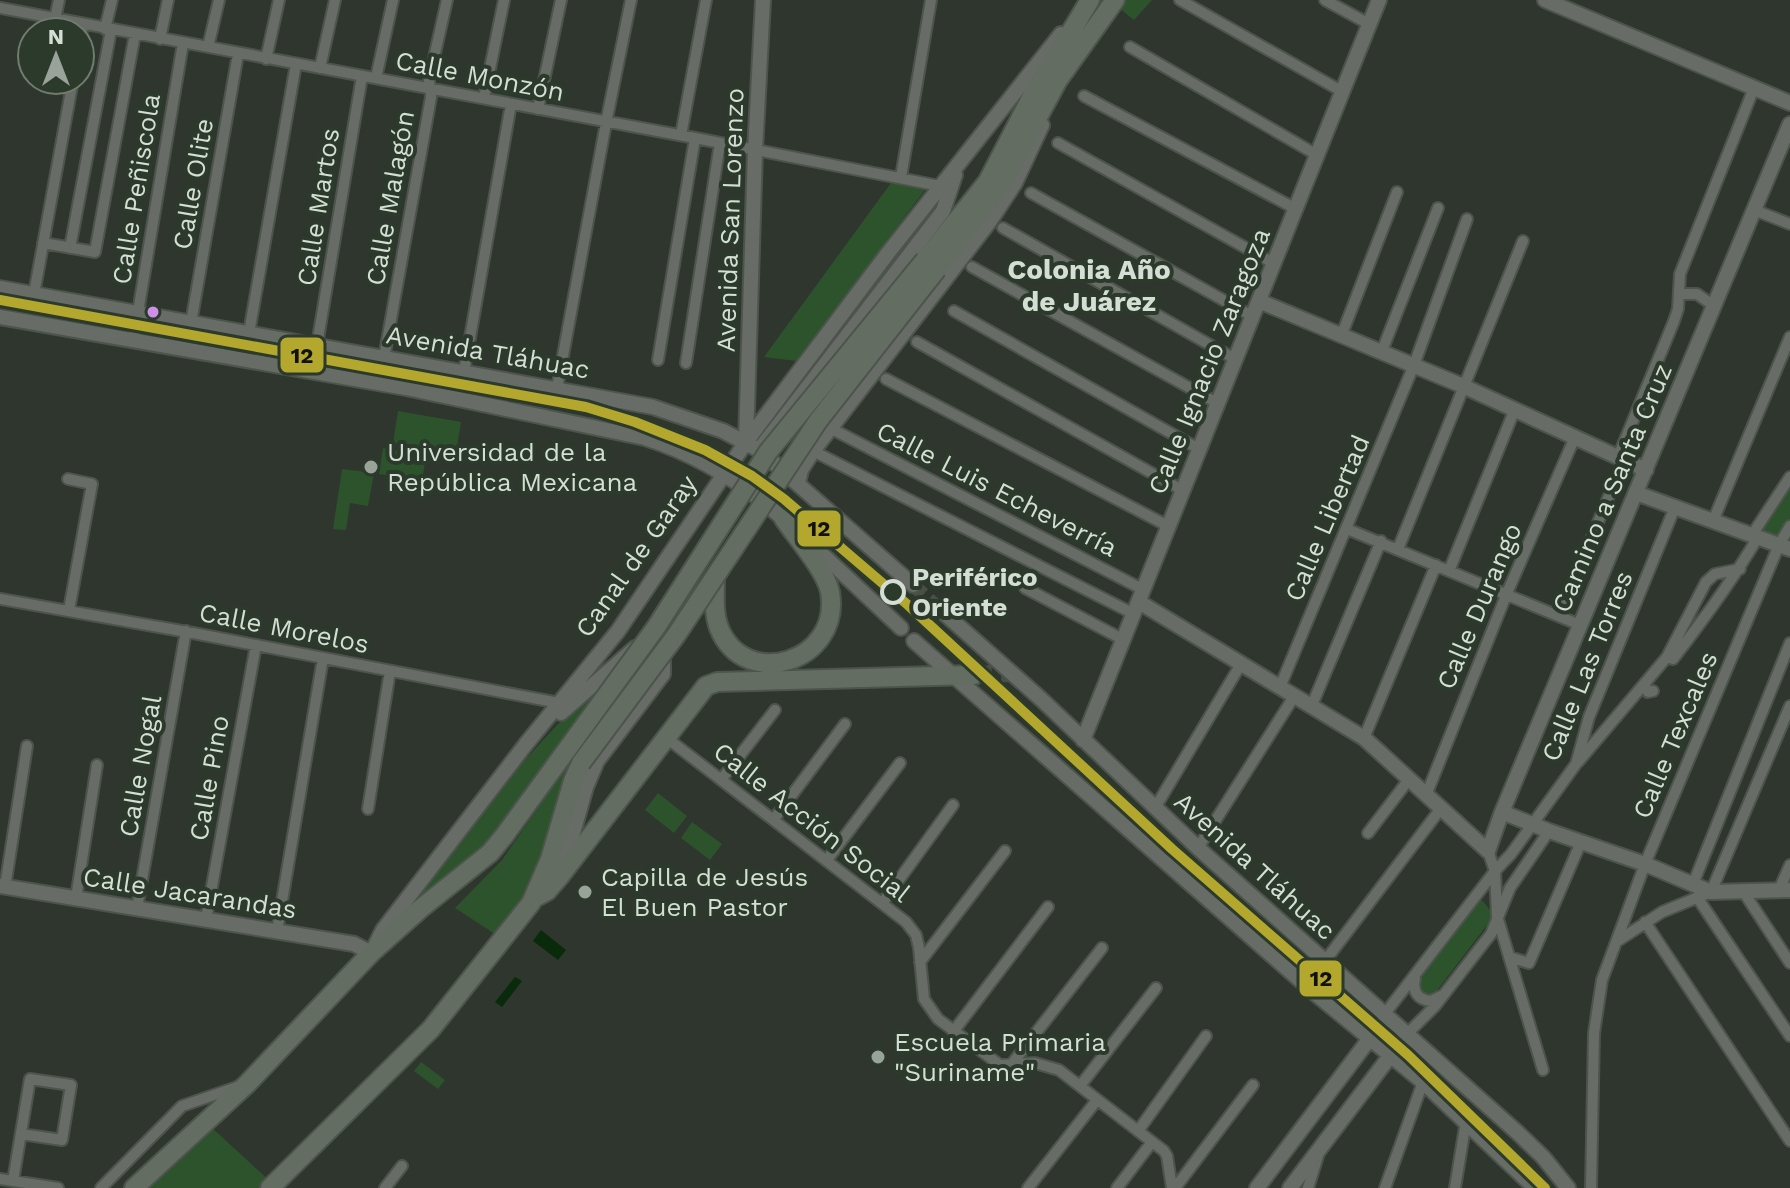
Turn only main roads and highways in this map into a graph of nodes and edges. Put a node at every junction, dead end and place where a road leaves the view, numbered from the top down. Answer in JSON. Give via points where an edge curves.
{"nodes":[{"id":1,"x":763,"y":0,"type":"edge"},
{"id":2,"x":1090,"y":0,"type":"edge"},
{"id":3,"x":1115,"y":0,"type":"edge"},
{"id":4,"x":1379,"y":0,"type":"edge"},
{"id":5,"x":1545,"y":0,"type":"edge"},
{"id":6,"x":1051,"y":91,"type":"junction"},
{"id":7,"x":1790,"y":103,"type":"edge"},
{"id":8,"x":1790,"y":124,"type":"edge"},
{"id":9,"x":946,"y":188,"type":"junction"},
{"id":10,"x":931,"y":264,"type":"junction"},
{"id":11,"x":0,"y":288,"type":"edge"},
{"id":12,"x":1259,"y":301,"type":"junction"},
{"id":13,"x":0,"y":317,"type":"edge"},
{"id":14,"x":804,"y":391,"type":"junction"},
{"id":15,"x":833,"y":424,"type":"junction"},
{"id":16,"x":752,"y":446,"type":"junction"},
{"id":17,"x":1646,"y":470,"type":"junction"},
{"id":18,"x":727,"y":474,"type":"junction"},
{"id":19,"x":798,"y":483,"type":"junction"},
{"id":20,"x":1636,"y":493,"type":"junction"},
{"id":21,"x":758,"y":498,"type":"junction"},
{"id":22,"x":784,"y":519,"type":"junction"},
{"id":23,"x":1784,"y":547,"type":"edge"},
{"id":24,"x":715,"y":579,"type":"junction"},
{"id":25,"x":913,"y":585,"type":"tunnel mouth"},
{"id":26,"x":1139,"y":602,"type":"junction"},
{"id":27,"x":944,"y":613,"type":"tunnel mouth"},
{"id":28,"x":901,"y":628,"type":"dead end"},
{"id":29,"x":914,"y":641,"type":"dead end"},
{"id":30,"x":974,"y":675,"type":"tunnel mouth"},
{"id":31,"x":953,"y":677,"type":"junction"},
{"id":32,"x":1083,"y":740,"type":"junction"},
{"id":33,"x":526,"y":744,"type":"junction"},
{"id":34,"x":1502,"y":812,"type":"junction"},
{"id":35,"x":560,"y":876,"type":"junction"},
{"id":36,"x":3,"y":886,"type":"edge"},
{"id":37,"x":1785,"y":890,"type":"edge"},
{"id":38,"x":534,"y":898,"type":"junction"},
{"id":39,"x":372,"y":953,"type":"junction"},
{"id":40,"x":1386,"y":1017,"type":"junction"},
{"id":41,"x":1406,"y":1035,"type":"junction"},
{"id":42,"x":1371,"y":1038,"type":"junction"},
{"id":43,"x":1391,"y":1055,"type":"junction"},
{"id":44,"x":1332,"y":1090,"type":"junction"},
{"id":45,"x":1353,"y":1106,"type":"junction"},
{"id":46,"x":1268,"y":1174,"type":"junction"},
{"id":47,"x":1532,"y":1186,"type":"edge"},
{"id":48,"x":134,"y":1188,"type":"edge"},
{"id":49,"x":270,"y":1188,"type":"edge"},
{"id":50,"x":1257,"y":1188,"type":"edge"},
{"id":51,"x":1288,"y":1188,"type":"edge"},
{"id":52,"x":1568,"y":1188,"type":"edge"}],
"edges":[{"from":1,"to":16,"type":"main road","name":"Avenida San Lorenzo","via":[[755,151]]},
{"from":2,"to":9,"type":"main road","name":"Canal de Garay"},
{"from":2,"to":10,"type":"highway","name":"Canal de Garay","via":[[988,181]]},
{"from":3,"to":6,"type":"highway","name":"Canal de Garay"},
{"from":4,"to":12,"type":"main road","name":"Calle Ignacio Zaragoza"},
{"from":5,"to":7,"type":"main road"},
{"from":6,"to":10,"type":"highway","name":"Canal de Garay","via":[[1003,182]]},
{"from":6,"to":15,"type":"main road","via":[[1039,134],[1015,183]]},
{"from":8,"to":17,"type":"main road","name":"Camino a Santa Cruz"},
{"from":9,"to":14,"type":"main road","via":[[943,211]]},
{"from":9,"to":16,"type":"main road","name":"Canal de Garay","via":[[888,253]]},
{"from":10,"to":24,"type":"highway","name":"Canal de Garay","bridge":true,"via":[[818,421]]},
{"from":10,"to":39,"type":"highway","name":"Canal de Garay","bridge":true,"via":[[768,452],[657,626],[504,836]]},
{"from":11,"to":16,"type":"main road","name":"Avenida Tláhuac","via":[[653,407]]},
{"from":12,"to":17,"type":"main road"},
{"from":12,"to":26,"type":"main road","name":"Calle Ignacio Zaragoza"},
{"from":13,"to":18,"type":"main road","name":"Avenida Tláhuac","via":[[603,428],[679,449]]},
{"from":14,"to":15,"type":"main road","via":[[805,409],[814,419]]},
{"from":14,"to":16,"type":"main road"},
{"from":15,"to":19,"type":"main road","via":[[801,470]]},
{"from":16,"to":18,"type":"main road","name":"Canal de Garay"},
{"from":16,"to":19,"type":"main road","name":"Avenida Tláhuac"},
{"from":16,"to":21,"type":"main road","name":"Avenida San Lorenzo"},
{"from":17,"to":20,"type":"main road","name":"Camino a Santa Cruz"},
{"from":18,"to":21,"type":"main road","name":"Avenida Tláhuac"},
{"from":18,"to":33,"type":"main road","name":"Canal de Garay","via":[[637,605]]},
{"from":19,"to":25,"type":"main road","name":"Avenida Tláhuac"},
{"from":20,"to":23,"type":"main road"},
{"from":20,"to":34,"type":"main road","name":"Camino a Santa Cruz"},
{"from":21,"to":22,"type":"main road","name":"Avenida Tláhuac"},
{"from":22,"to":24,"type":"highway","via":[[829,589],[825,633],[809,652],[780,664],[753,661],[732,648],[715,615]]},
{"from":22,"to":28,"type":"main road","name":"Avenida Tláhuac"},
{"from":24,"to":38,"type":"highway","name":"Canal de Garay","bridge":true,"via":[[581,763]]},
{"from":26,"to":32,"type":"main road","name":"Calle Ignacio Zaragoza"},
{"from":26,"to":34,"type":"main road","name":"Camino a Santa Cruz","via":[[1364,738],[1488,851]]},
{"from":27,"to":32,"type":"main road","name":"Avenida Tláhuac"},
{"from":29,"to":31,"type":"main road"},
{"from":30,"to":31,"type":"highway"},
{"from":31,"to":35,"type":"highway","via":[[706,686]]},
{"from":31,"to":42,"type":"main road"},
{"from":32,"to":40,"type":"main road","name":"Avenida Tláhuac"},
{"from":33,"to":35,"type":"main road","via":[[633,648],[656,651],[663,661],[663,674],[591,773]]},
{"from":33,"to":39,"type":"main road","name":"Canal de Garay","via":[[383,930]]},
{"from":34,"to":37,"type":"main road","via":[[1645,864],[1700,891]]},
{"from":35,"to":38,"type":"highway"},
{"from":36,"to":39,"type":"main road","name":"Calle Jacarandas","via":[[354,944]]},
{"from":38,"to":49,"type":"highway","via":[[431,1029]]},
{"from":39,"to":48,"type":"highway","name":"Canal de Garay","via":[[247,1084]]},
{"from":40,"to":41,"type":"main road","name":"Avenida Tláhuac"},
{"from":40,"to":42,"type":"main road"},
{"from":41,"to":43,"type":"main road"},
{"from":41,"to":52,"type":"main road","name":"Avenida Tláhuac","via":[[1543,1157]]},
{"from":42,"to":43,"type":"main road"},
{"from":42,"to":44,"type":"main road"},
{"from":43,"to":45,"type":"main road"},
{"from":43,"to":47,"type":"main road"},
{"from":44,"to":45,"type":"main road"},
{"from":44,"to":46,"type":"main road"},
{"from":45,"to":51,"type":"main road"},
{"from":46,"to":50,"type":"main road"},
{"from":46,"to":51,"type":"main road"}]}
